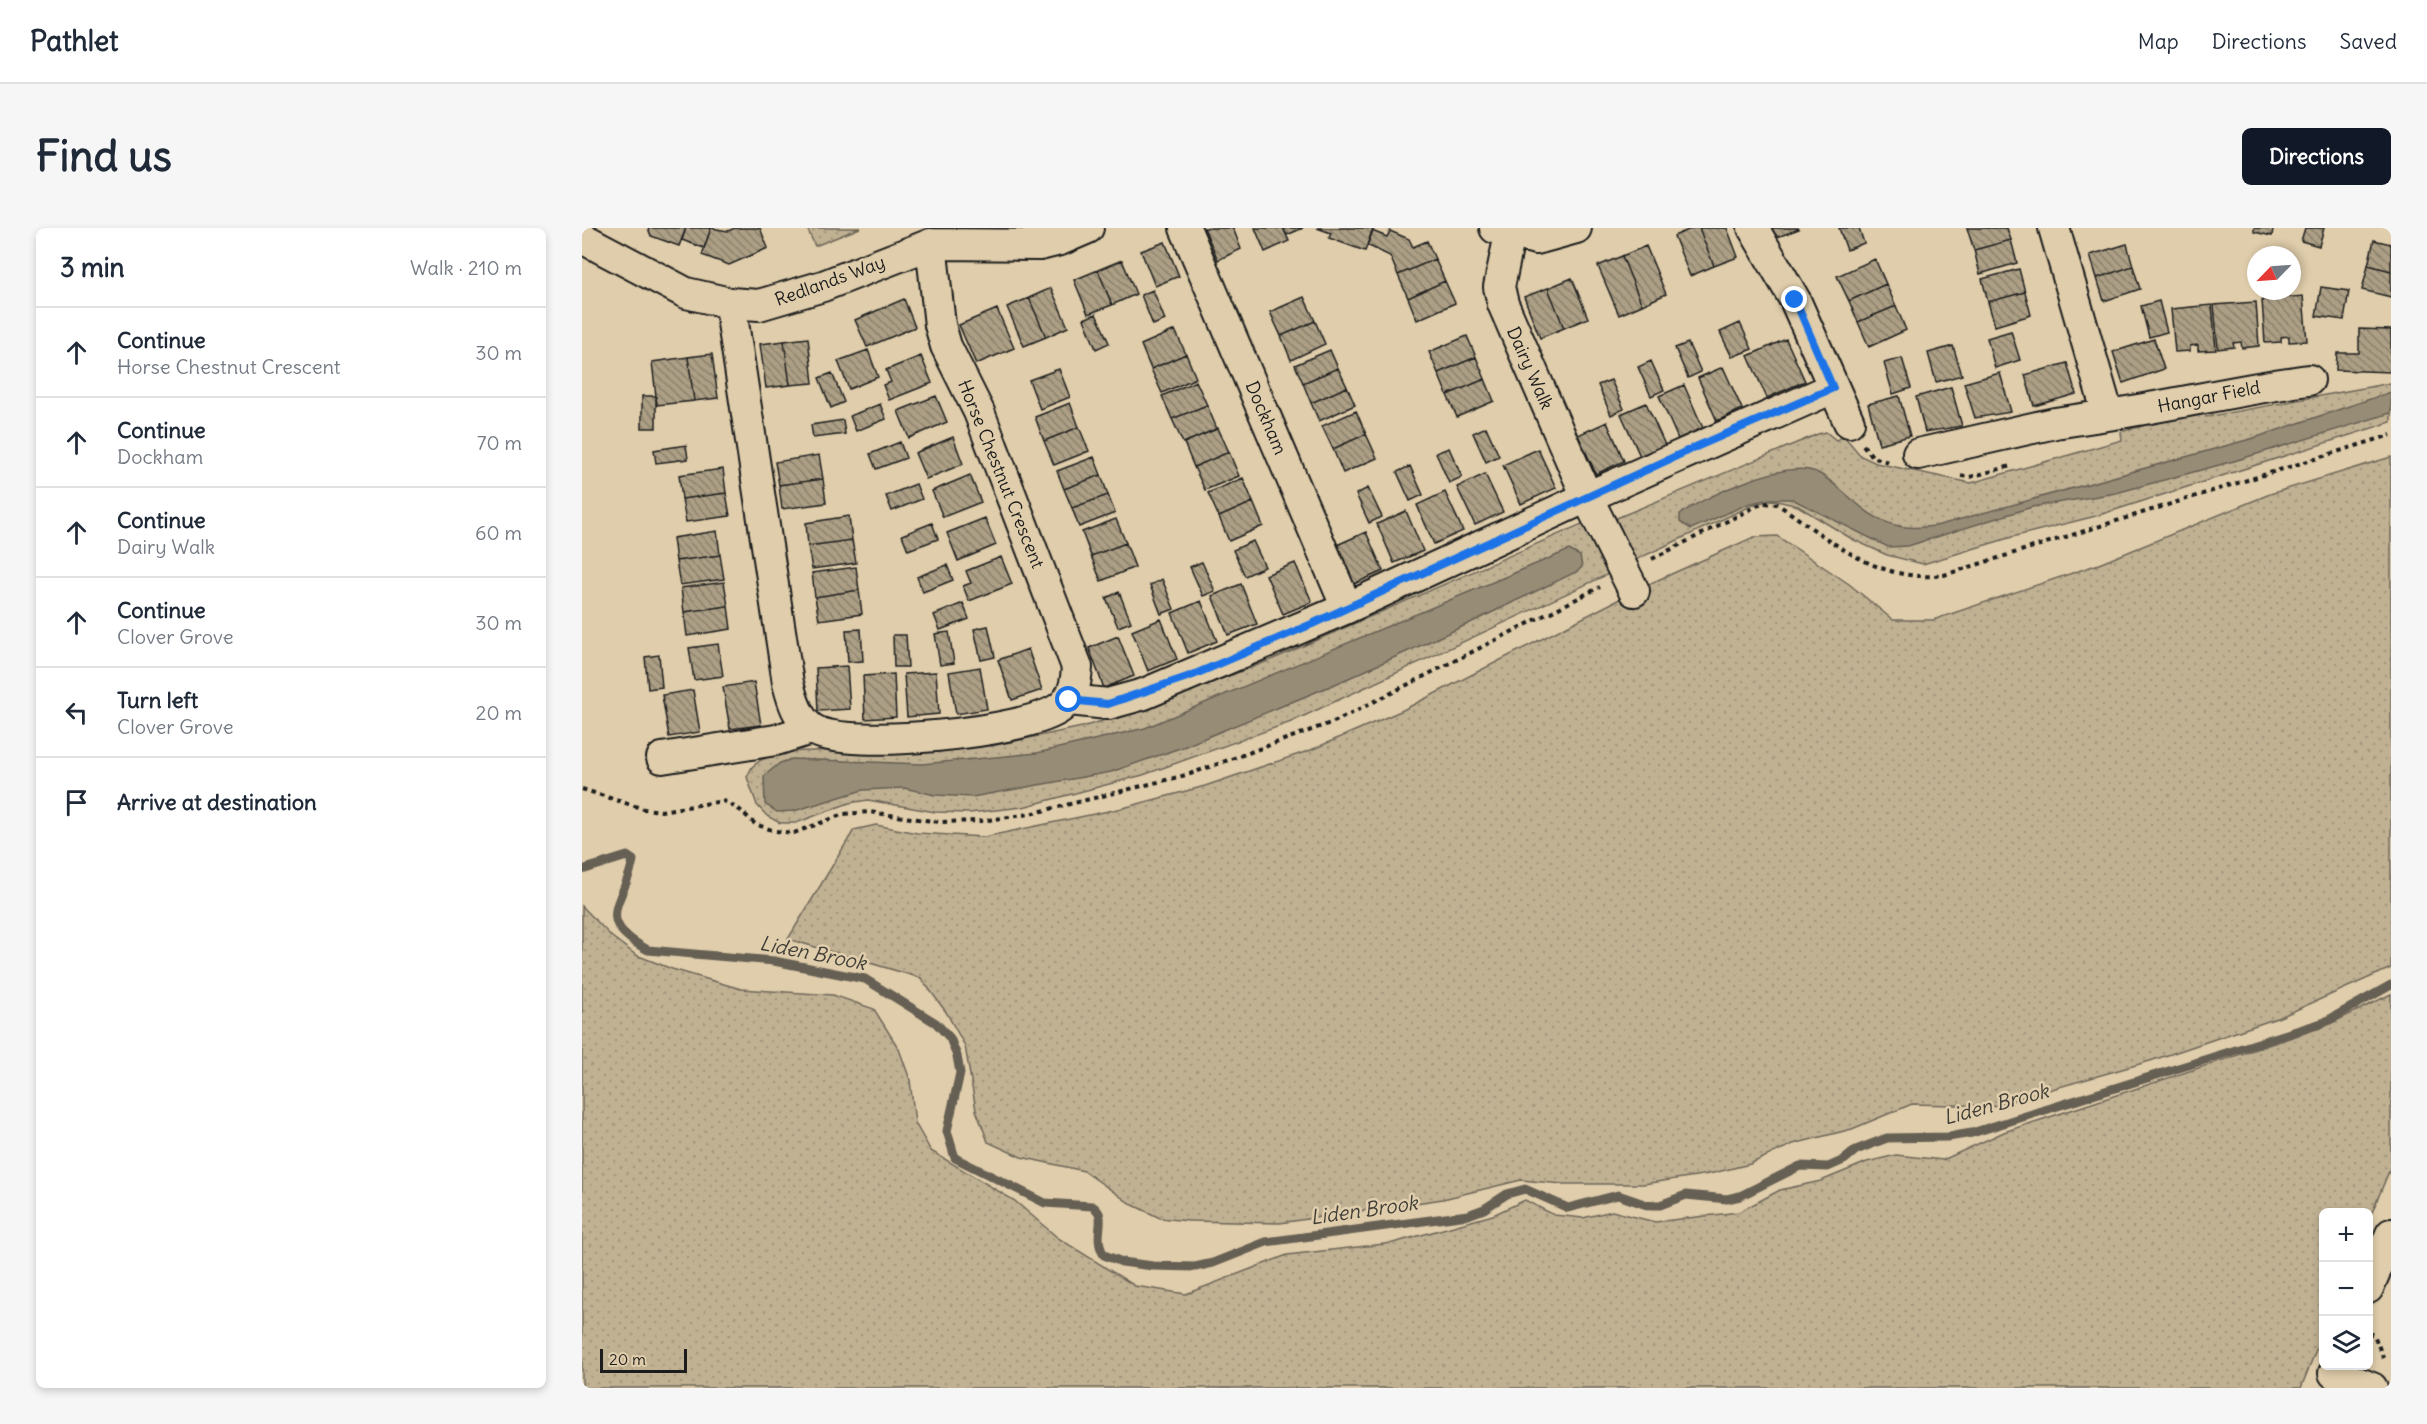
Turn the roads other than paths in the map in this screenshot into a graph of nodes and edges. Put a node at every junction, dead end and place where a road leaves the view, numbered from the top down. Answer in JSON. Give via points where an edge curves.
{"nodes":[{"id":1,"x":1088,"y":228,"type":"edge"},
{"id":2,"x":1185,"y":228,"type":"edge"},
{"id":3,"x":1576,"y":228,"type":"edge"},
{"id":4,"x":1753,"y":228,"type":"edge"},
{"id":5,"x":2054,"y":228,"type":"edge"},
{"id":6,"x":1503,"y":231,"type":"edge"},
{"id":7,"x":582,"y":238,"type":"edge"},
{"id":8,"x":931,"y":244,"type":"junction"},
{"id":9,"x":730,"y":303,"type":"junction"},
{"id":10,"x":2309,"y":380,"type":"dead end"},
{"id":11,"x":1833,"y":388,"type":"junction"},
{"id":12,"x":2108,"y":415,"type":"junction"},
{"id":13,"x":1849,"y":422,"type":"dead end"},
{"id":14,"x":1918,"y":454,"type":"dead end"},
{"id":15,"x":1587,"y":497,"type":"junction"},
{"id":16,"x":1630,"y":582,"type":"road end"},
{"id":17,"x":1347,"y":608,"type":"junction"},
{"id":18,"x":1069,"y":700,"type":"junction"},
{"id":19,"x":811,"y":729,"type":"junction"},
{"id":20,"x":662,"y":758,"type":"dead end"},
{"id":21,"x":2391,"y":1234,"type":"edge"},
{"id":22,"x":2373,"y":1276,"type":"edge"},
{"id":23,"x":2333,"y":1376,"type":"edge"},
{"id":24,"x":2372,"y":1388,"type":"edge"}],
"edges":[{"from":1,"to":8,"type":"street","name":"Redlands Way","via":[[1040,245]]},
{"from":2,"to":17,"type":"street","name":"Dockham"},
{"from":3,"to":6,"type":"street","via":[[1536,239]]},
{"from":4,"to":11,"type":"street","via":[[1795,300]]},
{"from":5,"to":12,"type":"street"},
{"from":6,"to":15,"type":"street","name":"Dairy Walk","via":[[1499,287],[1503,304]]},
{"from":7,"to":9,"type":"street","name":"Redlands Way","via":[[686,293]]},
{"from":8,"to":9,"type":"street","name":"Redlands Way","via":[[778,302]]},
{"from":8,"to":18,"type":"street","name":"Horse Chestnut Crescent","via":[[946,346],[979,412],[1077,667],[1076,685]]},
{"from":9,"to":19,"type":"street","via":[[788,683],[800,716]]},
{"from":10,"to":12,"type":"street","name":"Hangar Field"},
{"from":11,"to":13,"type":"street"},
{"from":11,"to":15,"type":"street"},
{"from":12,"to":14,"type":"street","name":"Hangar Field"},
{"from":15,"to":16,"type":"street","name":"Dairy Walk"},
{"from":15,"to":17,"type":"street"},
{"from":17,"to":18,"type":"street","via":[[1193,675],[1108,704]]},
{"from":18,"to":19,"type":"street","via":[[1050,715],[1001,729],[838,739]]},
{"from":19,"to":20,"type":"street","via":[[776,740]]},
{"from":21,"to":22,"type":"street"},
{"from":23,"to":24,"type":"street"}]}
